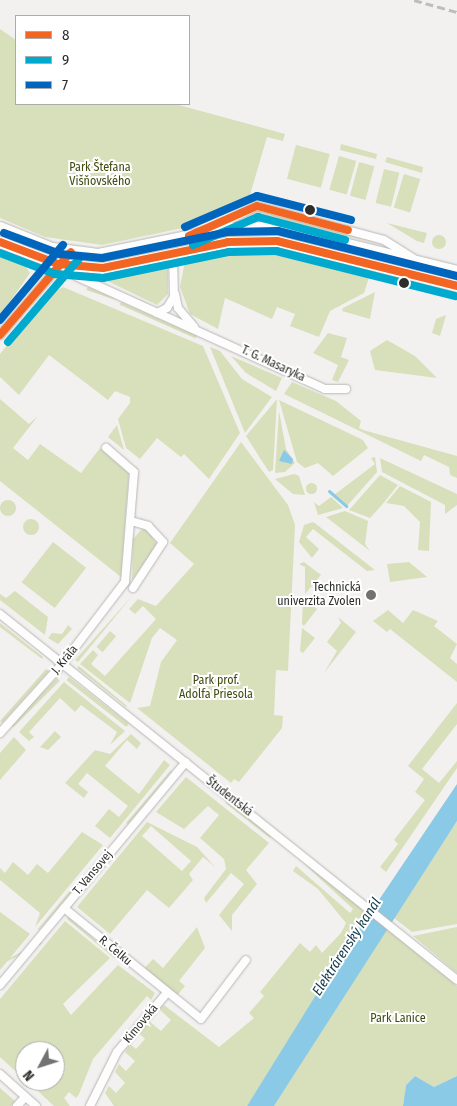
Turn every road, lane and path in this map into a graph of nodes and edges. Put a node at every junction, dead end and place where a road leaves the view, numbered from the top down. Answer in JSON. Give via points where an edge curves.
{"nodes":[{"id":1,"x":0,"y":227,"type":"edge"},
{"id":2,"x":203,"y":233,"type":"junction"},
{"id":3,"x":0,"y":242,"type":"edge"},
{"id":4,"x":71,"y":252,"type":"junction"},
{"id":5,"x":173,"y":254,"type":"junction"},
{"id":6,"x":417,"y":260,"type":"junction"},
{"id":7,"x":61,"y":264,"type":"junction"},
{"id":8,"x":457,"y":271,"type":"edge"},
{"id":9,"x":174,"y":285,"type":"junction"},
{"id":10,"x":457,"y":286,"type":"edge"},
{"id":11,"x":157,"y":313,"type":"junction"},
{"id":12,"x":201,"y":333,"type":"junction"},
{"id":13,"x":0,"y":335,"type":"edge"},
{"id":14,"x":346,"y":389,"type":"dead end"},
{"id":15,"x":106,"y":448,"type":"dead end"},
{"id":16,"x":131,"y":521,"type":"junction"},
{"id":17,"x":125,"y":582,"type":"junction"},
{"id":18,"x":0,"y":614,"type":"edge"},
{"id":19,"x":63,"y":663,"type":"junction"},
{"id":20,"x":0,"y":734,"type":"edge"},
{"id":21,"x":186,"y":762,"type":"junction"},
{"id":22,"x":64,"y":908,"type":"junction"},
{"id":23,"x":246,"y":960,"type":"dead end"},
{"id":24,"x":457,"y":980,"type":"edge"},
{"id":25,"x":0,"y":985,"type":"edge"},
{"id":26,"x":166,"y":994,"type":"junction"},
{"id":27,"x":0,"y":1074,"type":"edge"},
{"id":28,"x":26,"y":1097,"type":"junction"},
{"id":29,"x":17,"y":1106,"type":"edge"},
{"id":30,"x":36,"y":1106,"type":"edge"},
{"id":31,"x":90,"y":1106,"type":"edge"}],
"edges":[{"from":1,"to":4,"type":"street"},
{"from":2,"to":4,"type":"street","via":[[122,252]]},
{"from":2,"to":6,"type":"street","via":[[279,227]]},
{"from":2,"to":6,"type":"street","via":[[257,206],[384,240]]},
{"from":3,"to":7,"type":"street","name":"T. G. Masaryka"},
{"from":4,"to":7,"type":"street"},
{"from":5,"to":7,"type":"street","name":"T. G. Masaryka","via":[[114,267]]},
{"from":5,"to":9,"type":"street","name":"T. G. Masaryka"},
{"from":5,"to":10,"type":"street","name":"T. G. Masaryka","via":[[228,242],[277,241]]},
{"from":6,"to":8,"type":"street"},
{"from":7,"to":11,"type":"street","name":"T. G. Masaryka","via":[[76,276]]},
{"from":7,"to":13,"type":"street"},
{"from":9,"to":11,"type":"street","name":"T. G. Masaryka","via":[[170,304]]},
{"from":9,"to":12,"type":"street","name":"T. G. Masaryka","via":[[178,308]]},
{"from":11,"to":12,"type":"street","name":"T. G. Masaryka"},
{"from":12,"to":14,"type":"street","name":"T. G. Masaryka","via":[[325,389]]},
{"from":15,"to":16,"type":"street","via":[[134,472]]},
{"from":16,"to":17,"type":"street"},
{"from":16,"to":17,"type":"street","via":[[158,532],[161,546],[134,589]]},
{"from":17,"to":19,"type":"street","name":"J. Kráľa"},
{"from":18,"to":19,"type":"street","name":"Študentská"},
{"from":19,"to":20,"type":"street","name":"J. Kráľa"},
{"from":19,"to":21,"type":"street","name":"Študentská"},
{"from":21,"to":22,"type":"street","name":"T. Vansovej"},
{"from":21,"to":24,"type":"street","name":"Študentská"},
{"from":22,"to":25,"type":"street","name":"T. Vansovej"},
{"from":22,"to":26,"type":"street","name":"R. Čelku"},
{"from":23,"to":26,"type":"street","name":"Kimovská","via":[[201,1020]]},
{"from":26,"to":31,"type":"street","name":"Kimovská","via":[[117,1052]]},
{"from":27,"to":28,"type":"street"},
{"from":28,"to":29,"type":"street"},
{"from":28,"to":30,"type":"street"}]}
